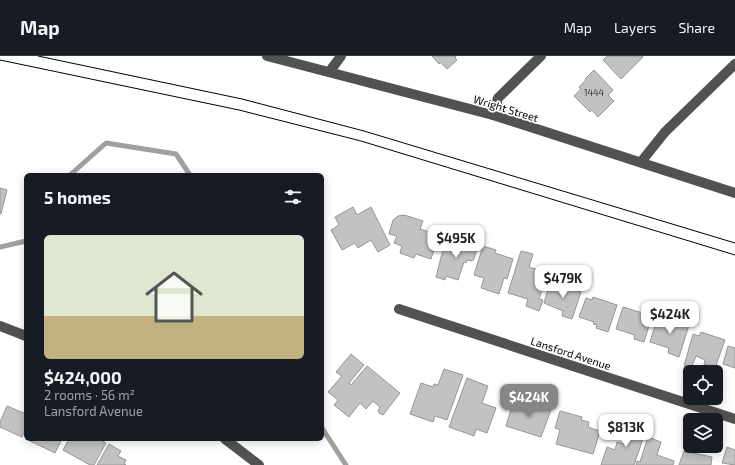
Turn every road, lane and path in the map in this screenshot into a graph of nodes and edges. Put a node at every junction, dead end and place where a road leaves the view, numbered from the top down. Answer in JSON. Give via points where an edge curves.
{"nodes":[{"id":1,"x":267,"y":56,"type":"edge"},
{"id":2,"x":341,"y":56,"type":"edge"},
{"id":3,"x":541,"y":56,"type":"edge"},
{"id":4,"x":735,"y":64,"type":"edge"},
{"id":5,"x":330,"y":71,"type":"junction"},
{"id":6,"x":493,"y":115,"type":"junction"},
{"id":7,"x":641,"y":162,"type":"junction"},
{"id":8,"x":735,"y":193,"type":"edge"},
{"id":9,"x":399,"y":309,"type":"dead end"},
{"id":10,"x":0,"y":326,"type":"edge"},
{"id":11,"x":24,"y":335,"type":"edge"},
{"id":12,"x":735,"y":419,"type":"edge"},
{"id":13,"x":228,"y":441,"type":"edge"},
{"id":14,"x":259,"y":465,"type":"edge"}],
"edges":[{"from":1,"to":5,"type":"street","name":"Wright Street"},
{"from":2,"to":5,"type":"street"},
{"from":3,"to":6,"type":"street","via":[[498,98]]},
{"from":4,"to":7,"type":"street","via":[[666,132]]},
{"from":5,"to":6,"type":"street","name":"Wright Street"},
{"from":6,"to":7,"type":"street","name":"Wright Street"},
{"from":7,"to":8,"type":"street","name":"Wright Street"},
{"from":9,"to":12,"type":"street","name":"Lansford Avenue"},
{"from":10,"to":11,"type":"street"},
{"from":13,"to":14,"type":"street"}]}
